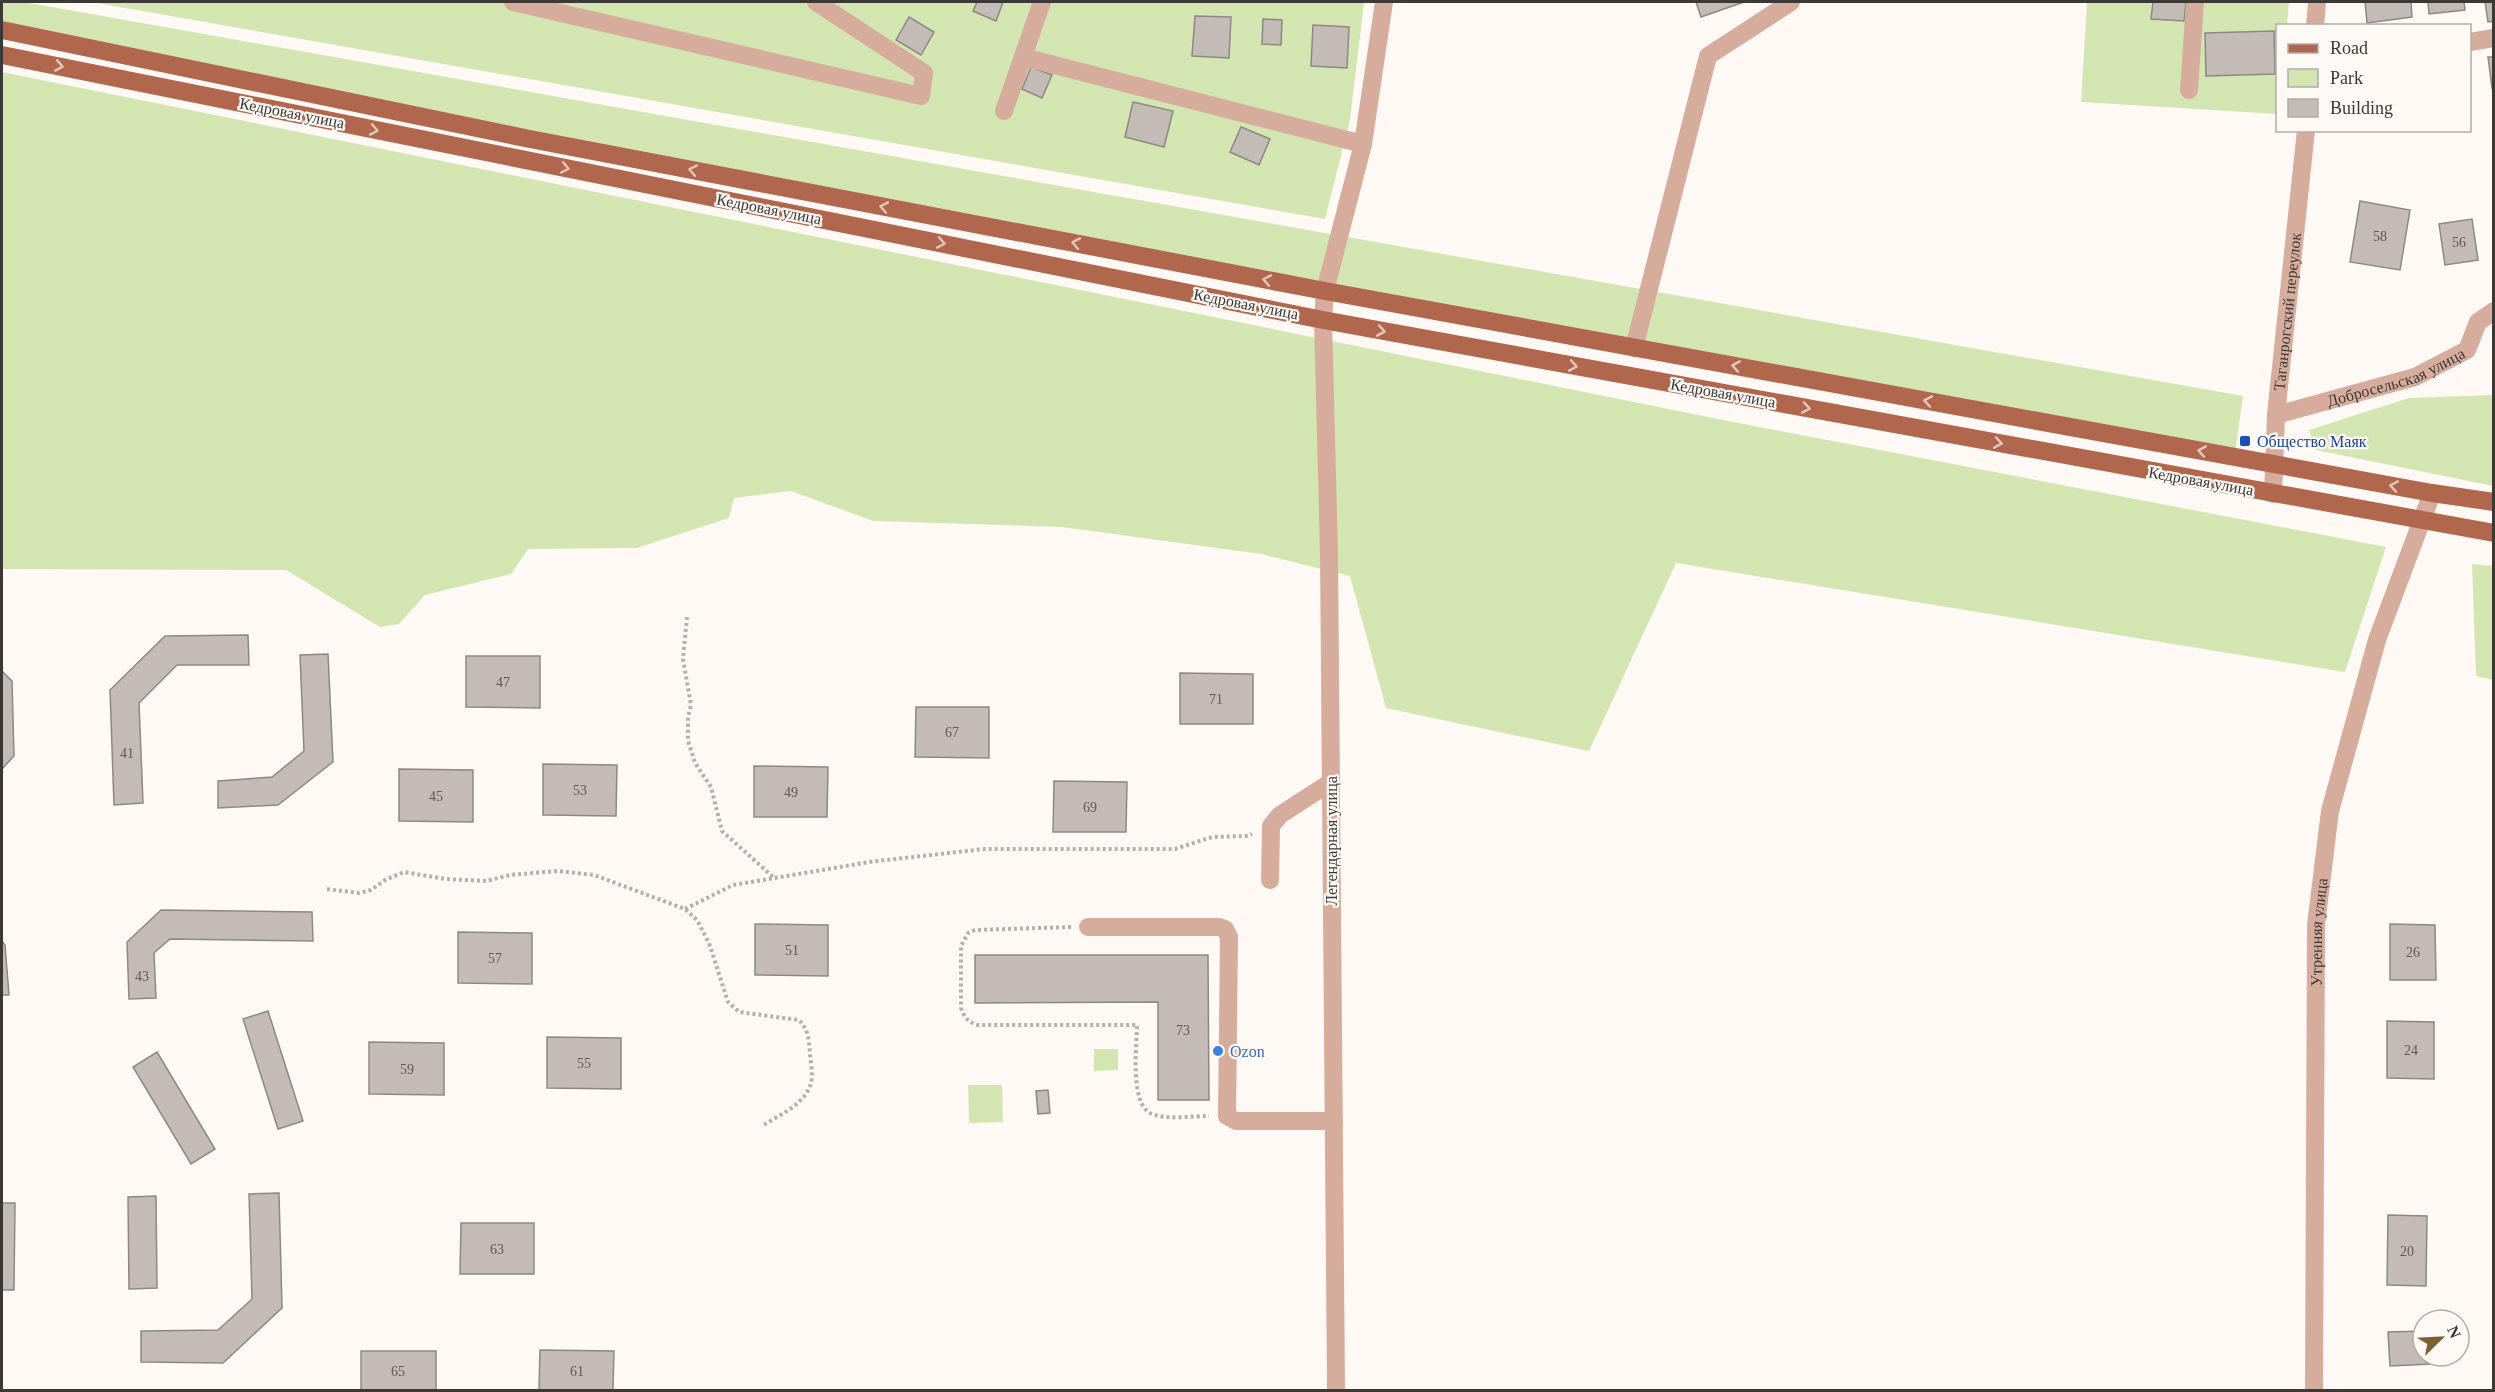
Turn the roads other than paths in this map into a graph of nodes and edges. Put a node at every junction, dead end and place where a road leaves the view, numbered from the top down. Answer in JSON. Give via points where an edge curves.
{"nodes":[{"id":1,"x":513,"y":2,"type":"edge"},
{"id":2,"x":816,"y":2,"type":"edge"},
{"id":3,"x":1042,"y":2,"type":"edge"},
{"id":4,"x":1384,"y":2,"type":"edge"},
{"id":5,"x":1791,"y":2,"type":"edge"},
{"id":6,"x":2195,"y":2,"type":"edge"},
{"id":7,"x":2317,"y":2,"type":"edge"},
{"id":8,"x":2315,"y":24,"type":"edge"},
{"id":9,"x":2,"y":30,"type":"edge"},
{"id":10,"x":2493,"y":38,"type":"edge"},
{"id":11,"x":2471,"y":42,"type":"edge"},
{"id":12,"x":2,"y":55,"type":"edge"},
{"id":13,"x":1023,"y":57,"type":"junction"},
{"id":14,"x":2189,"y":90,"type":"dead end"},
{"id":15,"x":1004,"y":111,"type":"dead end"},
{"id":16,"x":2306,"y":132,"type":"edge"},
{"id":17,"x":1363,"y":144,"type":"junction"},
{"id":18,"x":1325,"y":291,"type":"junction"},
{"id":19,"x":2493,"y":311,"type":"edge"},
{"id":20,"x":1323,"y":320,"type":"junction"},
{"id":21,"x":1634,"y":348,"type":"junction"},
{"id":22,"x":2276,"y":415,"type":"junction"},
{"id":23,"x":2274,"y":464,"type":"junction"},
{"id":24,"x":2432,"y":493,"type":"junction"},
{"id":25,"x":2273,"y":494,"type":"junction"},
{"id":26,"x":2493,"y":502,"type":"edge"},
{"id":27,"x":2422,"y":521,"type":"junction"},
{"id":28,"x":2493,"y":533,"type":"edge"},
{"id":29,"x":1331,"y":782,"type":"junction"},
{"id":30,"x":1270,"y":880,"type":"dead end"},
{"id":31,"x":1088,"y":927,"type":"road end"},
{"id":32,"x":1334,"y":1121,"type":"junction"},
{"id":33,"x":1336,"y":1390,"type":"edge"},
{"id":34,"x":2314,"y":1390,"type":"edge"}],
"edges":[{"from":1,"to":2,"type":"street","via":[[921,96],[924,74]]},
{"from":3,"to":13,"type":"street"},
{"from":4,"to":17,"type":"street","name":"Легендарная улица"},
{"from":5,"to":21,"type":"street","via":[[1708,56]]},
{"from":6,"to":14,"type":"street"},
{"from":7,"to":8,"type":"street"},
{"from":18,"to":9,"type":"main road","name":"Кедровая улица","one_way":true,"via":[[530,139]]},
{"from":10,"to":11,"type":"street"},
{"from":12,"to":20,"type":"main road","name":"Кедровая улица","one_way":true},
{"from":13,"to":15,"type":"street"},
{"from":13,"to":17,"type":"street"},
{"from":16,"to":22,"type":"street","name":"Таганрогский переулок"},
{"from":17,"to":18,"type":"street","name":"Легендарная улица"},
{"from":18,"to":20,"type":"street","name":"Легендарная улица"},
{"from":18,"to":21,"type":"main road","name":"Кедровая улица"},
{"from":19,"to":22,"type":"street","name":"Добросельская улица","via":[[2478,322],[2467,350],[2415,377]]},
{"from":20,"to":25,"type":"main road","name":"Кедровая улица","one_way":true},
{"from":20,"to":29,"type":"street","name":"Легендарная улица"},
{"from":23,"to":21,"type":"main road","name":"Кедровая улица","one_way":true},
{"from":22,"to":23,"type":"street","name":"Таганрогский переулок"},
{"from":24,"to":23,"type":"main road","name":"Кедровая улица","one_way":true},
{"from":23,"to":25,"type":"street","name":"Таганрогский переулок"},
{"from":24,"to":26,"type":"main road","name":"Кедровая улица"},
{"from":24,"to":27,"type":"street","name":"Утренняя улица"},
{"from":25,"to":27,"type":"main road","name":"Кедровая улица"},
{"from":27,"to":28,"type":"main road","name":"Кедровая улица"},
{"from":27,"to":34,"type":"street","name":"Утренняя улица","via":[[2377,640],[2329,822],[2316,925]]},
{"from":29,"to":30,"type":"street","via":[[1280,815],[1271,826]]},
{"from":29,"to":32,"type":"street","name":"Легендарная улица"},
{"from":31,"to":32,"type":"street","via":[[1225,929],[1229,937],[1227,1116],[1236,1121]]},
{"from":32,"to":33,"type":"street","name":"Легендарная улица"}]}
